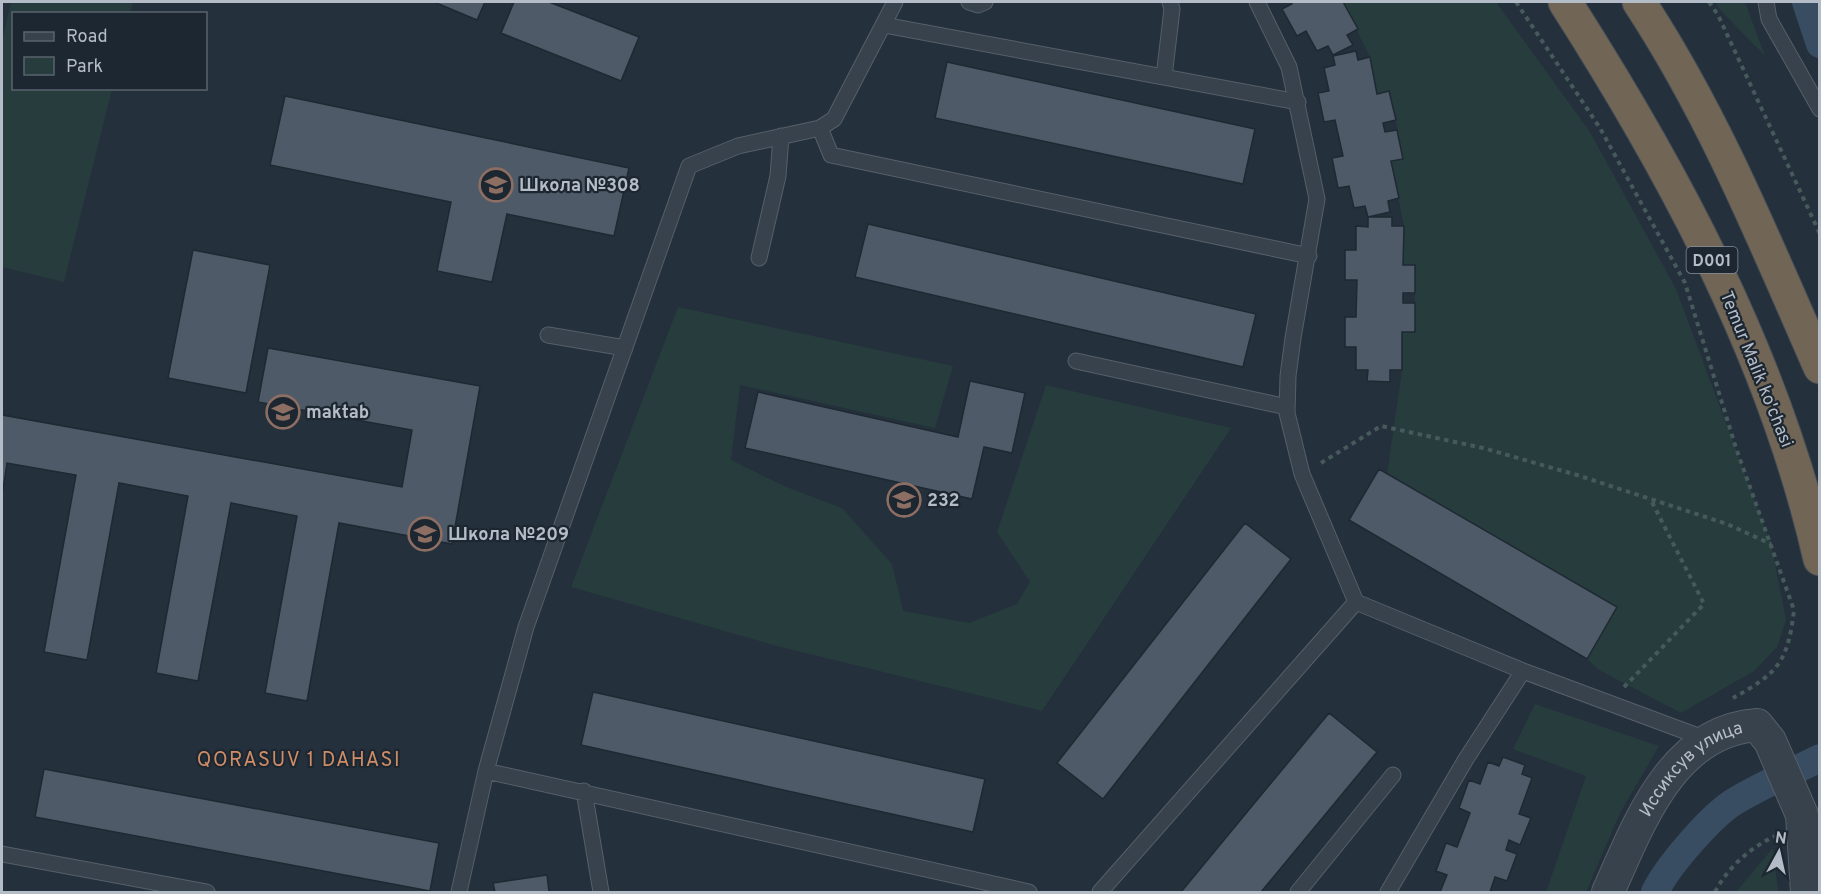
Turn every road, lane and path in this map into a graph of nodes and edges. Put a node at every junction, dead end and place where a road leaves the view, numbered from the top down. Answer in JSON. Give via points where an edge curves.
{"nodes":[{"id":1,"x":895,"y":2,"type":"edge"},
{"id":2,"x":969,"y":2,"type":"edge"},
{"id":3,"x":985,"y":2,"type":"edge"},
{"id":4,"x":1170,"y":2,"type":"edge"},
{"id":5,"x":1257,"y":2,"type":"edge"},
{"id":6,"x":1516,"y":2,"type":"edge"},
{"id":7,"x":1564,"y":2,"type":"edge"},
{"id":8,"x":1639,"y":2,"type":"edge"},
{"id":9,"x":1709,"y":2,"type":"edge"},
{"id":10,"x":1766,"y":2,"type":"edge"},
{"id":11,"x":884,"y":26,"type":"junction"},
{"id":12,"x":1164,"y":78,"type":"junction"},
{"id":13,"x":1298,"y":102,"type":"junction"},
{"id":14,"x":1820,"y":109,"type":"edge"},
{"id":15,"x":820,"y":128,"type":"junction"},
{"id":16,"x":781,"y":136,"type":"junction"},
{"id":17,"x":1820,"y":234,"type":"edge"},
{"id":18,"x":1309,"y":256,"type":"junction"},
{"id":19,"x":759,"y":258,"type":"dead end"},
{"id":20,"x":548,"y":335,"type":"dead end"},
{"id":21,"x":625,"y":348,"type":"junction"},
{"id":22,"x":1076,"y":361,"type":"dead end"},
{"id":23,"x":1820,"y":367,"type":"edge"},
{"id":24,"x":1287,"y":407,"type":"junction"},
{"id":25,"x":1302,"y":474,"type":"junction"},
{"id":26,"x":1652,"y":501,"type":"junction"},
{"id":27,"x":1771,"y":544,"type":"junction"},
{"id":28,"x":1817,"y":549,"type":"edge"},
{"id":29,"x":1356,"y":602,"type":"junction"},
{"id":30,"x":1523,"y":671,"type":"junction"},
{"id":31,"x":1609,"y":703,"type":"junction"},
{"id":32,"x":1725,"y":703,"type":"dead end"},
{"id":33,"x":1706,"y":739,"type":"junction"},
{"id":34,"x":486,"y":771,"type":"junction"},
{"id":35,"x":1393,"y":775,"type":"dead end"},
{"id":36,"x":584,"y":791,"type":"junction"},
{"id":37,"x":1793,"y":824,"type":"junction"},
{"id":38,"x":2,"y":854,"type":"edge"},
{"id":39,"x":207,"y":892,"type":"edge"},
{"id":40,"x":459,"y":892,"type":"edge"},
{"id":41,"x":601,"y":892,"type":"edge"},
{"id":42,"x":1029,"y":892,"type":"edge"},
{"id":43,"x":1100,"y":892,"type":"edge"},
{"id":44,"x":1298,"y":892,"type":"edge"},
{"id":45,"x":1388,"y":892,"type":"edge"},
{"id":46,"x":1608,"y":892,"type":"edge"},
{"id":47,"x":1715,"y":892,"type":"edge"},
{"id":48,"x":1807,"y":892,"type":"edge"}],
"edges":[{"from":1,"to":11,"type":"lane"},
{"from":2,"to":3,"type":"lane","via":[[978,6]]},
{"from":4,"to":12,"type":"lane"},
{"from":5,"to":13,"type":"lane","via":[[1289,68]]},
{"from":6,"to":27,"type":"path","via":[[1600,128],[1685,283],[1736,448]]},
{"from":7,"to":28,"type":"highway","name":"Temur Malik ko'chasi","number":"D001","via":[[1676,187],[1731,302],[1770,393]]},
{"from":8,"to":23,"type":"highway","via":[[1697,98],[1732,166]]},
{"from":9,"to":17,"type":"path"},
{"from":10,"to":14,"type":"lane","via":[[1769,19]]},
{"from":11,"to":12,"type":"lane"},
{"from":11,"to":15,"type":"lane","via":[[834,119]]},
{"from":12,"to":13,"type":"lane"},
{"from":13,"to":18,"type":"lane","via":[[1317,199]]},
{"from":15,"to":16,"type":"lane"},
{"from":15,"to":18,"type":"lane","via":[[831,155]]},
{"from":16,"to":19,"type":"lane","via":[[778,176]]},
{"from":16,"to":21,"type":"lane","via":[[738,146],[689,166]]},
{"from":18,"to":24,"type":"lane","via":[[1293,338]]},
{"from":20,"to":21,"type":"lane"},
{"from":21,"to":34,"type":"lane","via":[[526,627]]},
{"from":22,"to":24,"type":"lane"},
{"from":24,"to":25,"type":"lane"},
{"from":25,"to":26,"type":"path","via":[[1381,426],[1483,448]]},
{"from":25,"to":29,"type":"lane"},
{"from":26,"to":27,"type":"path","via":[[1727,524]]},
{"from":26,"to":31,"type":"path","via":[[1704,604]]},
{"from":27,"to":32,"type":"path","via":[[1794,610],[1791,634],[1775,670],[1763,682]]},
{"from":29,"to":30,"type":"lane"},
{"from":29,"to":43,"type":"lane"},
{"from":30,"to":31,"type":"lane"},
{"from":30,"to":45,"type":"lane"},
{"from":31,"to":33,"type":"lane"},
{"from":33,"to":37,"type":"street","name":"Иссиксув улица","via":[[1756,725],[1770,741]]},
{"from":33,"to":46,"type":"street","name":"Иссиксув улица","via":[[1661,787]]},
{"from":34,"to":36,"type":"lane"},
{"from":34,"to":40,"type":"lane"},
{"from":35,"to":44,"type":"lane"},
{"from":36,"to":41,"type":"lane"},
{"from":36,"to":42,"type":"lane"},
{"from":37,"to":47,"type":"path","via":[[1755,846],[1723,877]]},
{"from":37,"to":48,"type":"street","name":"Иссиксув улица"},
{"from":38,"to":39,"type":"lane"}]}
